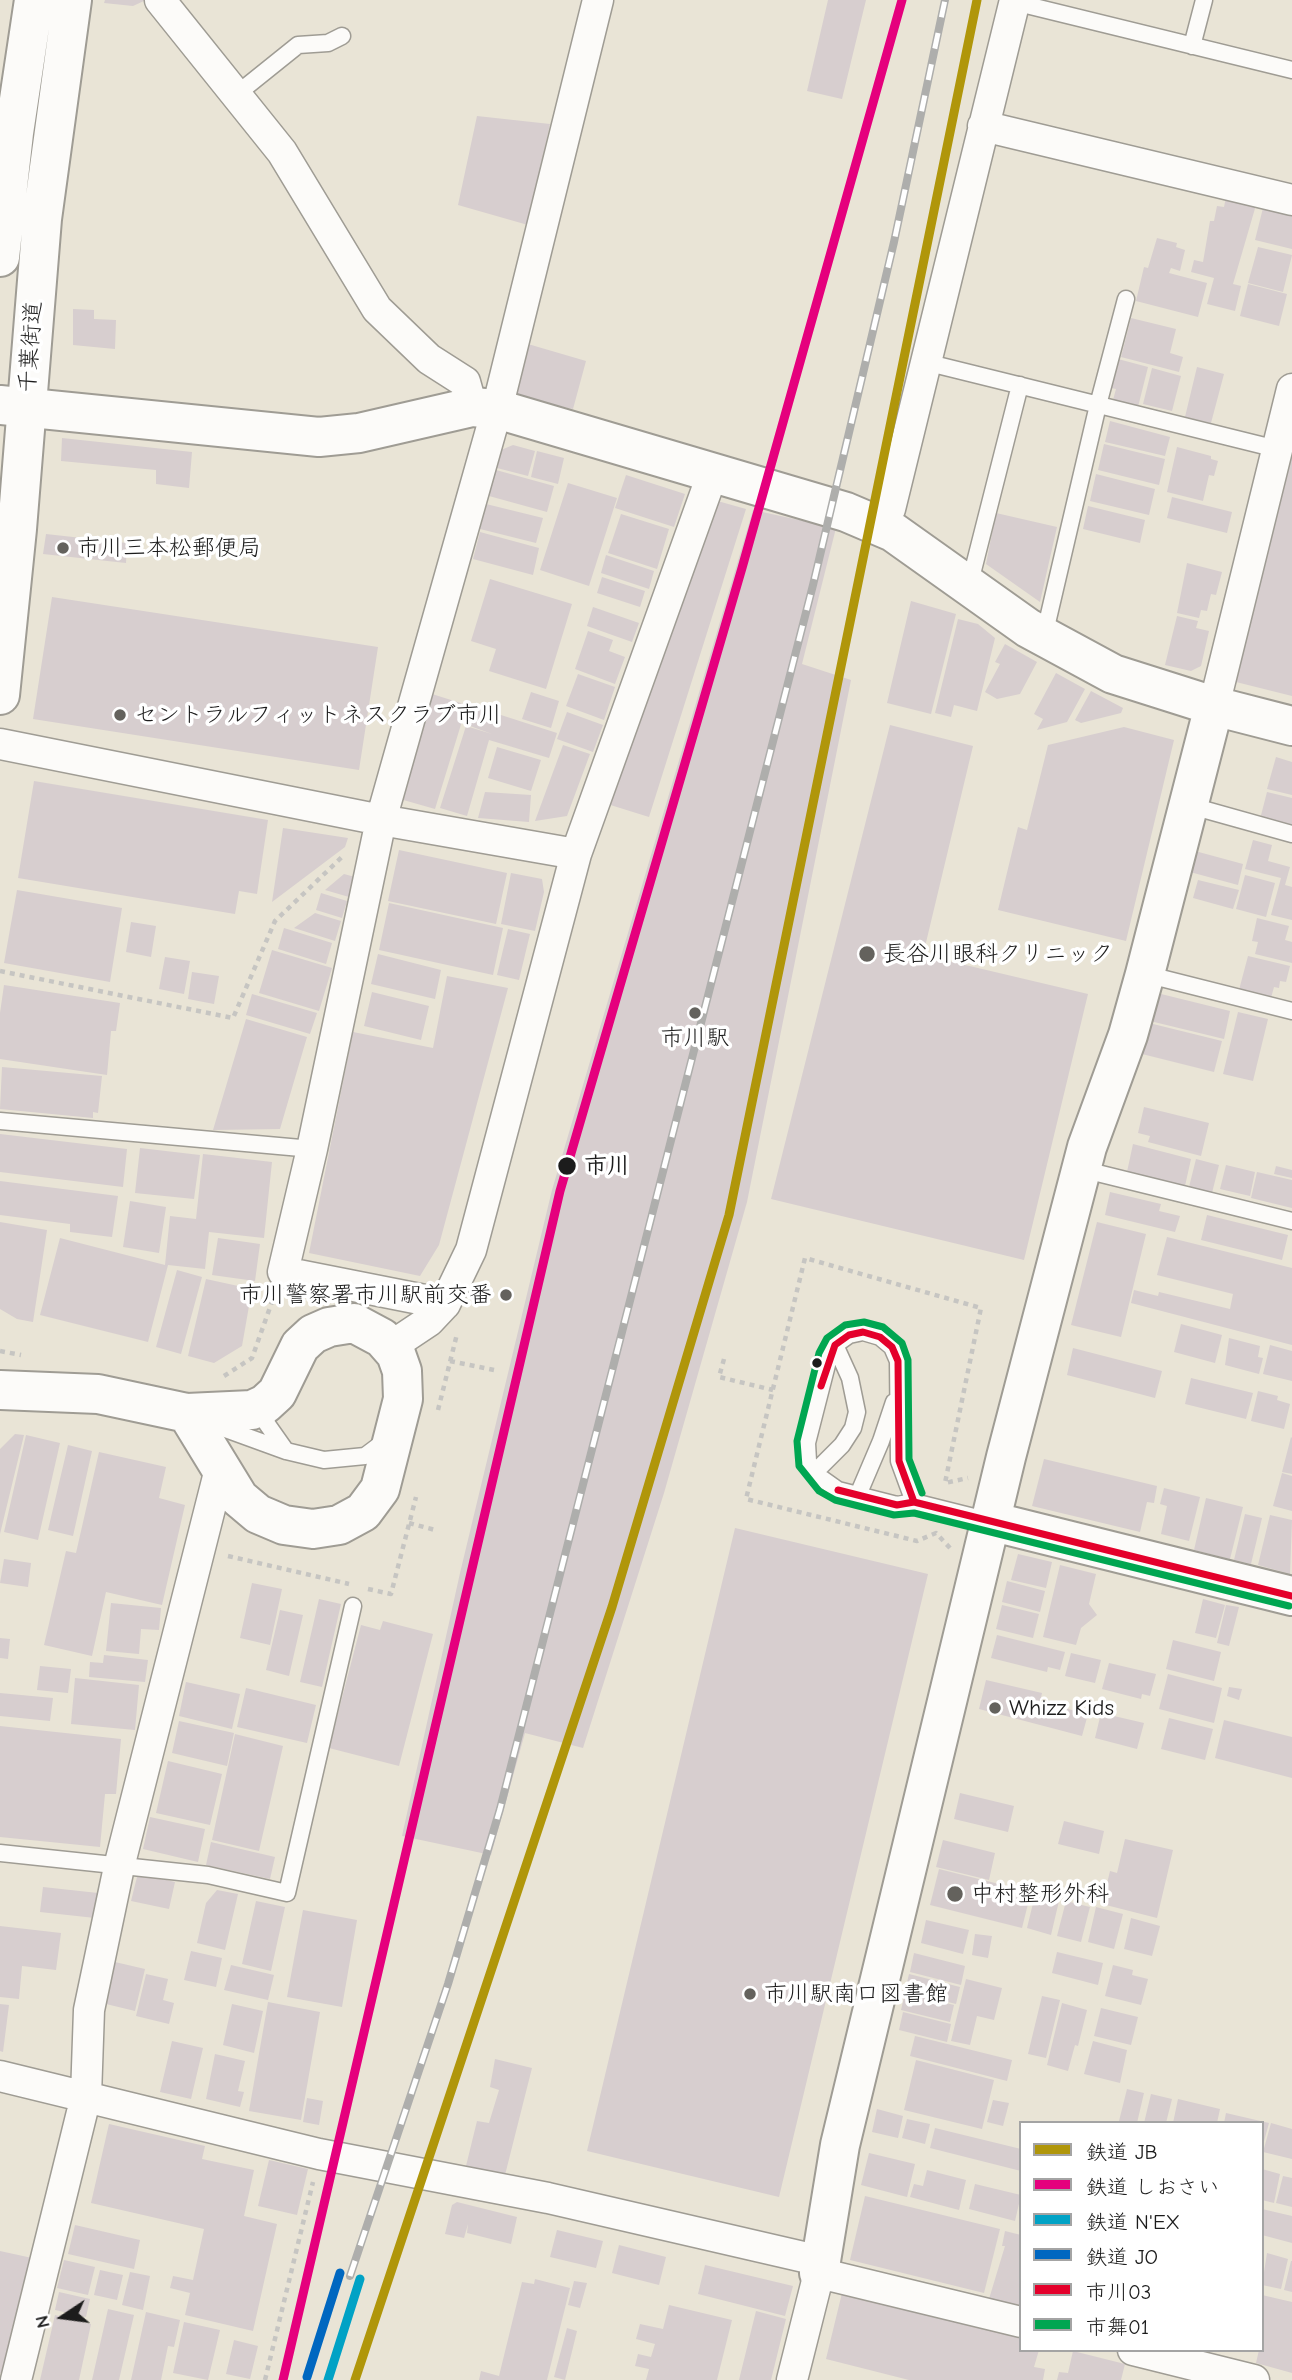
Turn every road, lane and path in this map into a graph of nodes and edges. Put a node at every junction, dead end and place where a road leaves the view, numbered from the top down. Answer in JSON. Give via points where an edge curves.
{"nodes":[{"id":1,"x":34,"y":0,"type":"edge"},
{"id":2,"x":72,"y":0,"type":"edge"},
{"id":3,"x":160,"y":0,"type":"edge"},
{"id":4,"x":598,"y":0,"type":"edge"},
{"id":5,"x":1204,"y":0,"type":"edge"},
{"id":6,"x":1014,"y":1,"type":"edge"},
{"id":7,"x":342,"y":36,"type":"dead end"},
{"id":8,"x":1192,"y":46,"type":"junction"},
{"id":9,"x":1292,"y":70,"type":"edge"},
{"id":10,"x":10,"y":90,"type":"edge"},
{"id":11,"x":237,"y":94,"type":"junction"},
{"id":12,"x":983,"y":126,"type":"junction"},
{"id":13,"x":1292,"y":200,"type":"edge"},
{"id":14,"x":0,"y":257,"type":"edge"},
{"id":15,"x":1126,"y":299,"type":"dead end"},
{"id":16,"x":925,"y":362,"type":"junction"},
{"id":17,"x":1020,"y":386,"type":"junction"},
{"id":18,"x":1292,"y":389,"type":"edge"},
{"id":19,"x":1098,"y":405,"type":"junction"},
{"id":20,"x":13,"y":406,"type":"edge"},
{"id":21,"x":484,"y":408,"type":"junction"},
{"id":22,"x":1278,"y":449,"type":"junction"},
{"id":23,"x":712,"y":475,"type":"junction"},
{"id":24,"x":890,"y":509,"type":"dead end"},
{"id":25,"x":969,"y":586,"type":"junction"},
{"id":26,"x":1044,"y":636,"type":"junction"},
{"id":27,"x":0,"y":695,"type":"edge"},
{"id":28,"x":1213,"y":706,"type":"junction"},
{"id":29,"x":1292,"y":726,"type":"edge"},
{"id":30,"x":0,"y":744,"type":"edge"},
{"id":31,"x":1188,"y":805,"type":"junction"},
{"id":32,"x":381,"y":820,"type":"junction"},
{"id":33,"x":1292,"y":834,"type":"edge"},
{"id":34,"x":576,"y":854,"type":"junction"},
{"id":35,"x":0,"y":971,"type":"edge"},
{"id":36,"x":1146,"y":974,"type":"junction"},
{"id":37,"x":1292,"y":1010,"type":"edge"},
{"id":38,"x":0,"y":1121,"type":"edge"},
{"id":39,"x":312,"y":1149,"type":"junction"},
{"id":40,"x":1081,"y":1168,"type":"junction"},
{"id":41,"x":1292,"y":1221,"type":"edge"},
{"id":42,"x":283,"y":1272,"type":"junction"},
{"id":43,"x":446,"y":1304,"type":"junction"},
{"id":44,"x":835,"y":1345,"type":"junction"},
{"id":45,"x":390,"y":1347,"type":"junction"},
{"id":46,"x":0,"y":1351,"type":"edge"},
{"id":47,"x":26,"y":1355,"type":"dead end"},
{"id":48,"x":724,"y":1359,"type":"dead end"},
{"id":49,"x":450,"y":1361,"type":"dead end"},
{"id":50,"x":494,"y":1370,"type":"dead end"},
{"id":51,"x":221,"y":1379,"type":"dead end"},
{"id":52,"x":899,"y":1386,"type":"junction"},
{"id":53,"x":0,"y":1390,"type":"edge"},
{"id":54,"x":773,"y":1390,"type":"dead end"},
{"id":55,"x":265,"y":1404,"type":"junction"},
{"id":56,"x":187,"y":1413,"type":"junction"},
{"id":57,"x":395,"y":1429,"type":"junction"},
{"id":58,"x":286,"y":1451,"type":"junction"},
{"id":59,"x":220,"y":1469,"type":"junction"},
{"id":60,"x":814,"y":1473,"type":"junction"},
{"id":61,"x":858,"y":1495,"type":"junction"},
{"id":62,"x":914,"y":1502,"type":"junction"},
{"id":63,"x":990,"y":1521,"type":"junction"},
{"id":64,"x":409,"y":1523,"type":"dead end"},
{"id":65,"x":435,"y":1530,"type":"dead end"},
{"id":66,"x":1292,"y":1596,"type":"edge"},
{"id":67,"x":353,"y":1606,"type":"dead end"},
{"id":68,"x":0,"y":1853,"type":"edge"},
{"id":69,"x":119,"y":1867,"type":"junction"},
{"id":70,"x":0,"y":2076,"type":"edge"},
{"id":71,"x":86,"y":2096,"type":"junction"},
{"id":72,"x":319,"y":2154,"type":"junction"},
{"id":73,"x":820,"y":2267,"type":"junction"},
{"id":74,"x":1019,"y":2321,"type":"edge"},
{"id":75,"x":1141,"y":2352,"type":"edge"},
{"id":76,"x":16,"y":2380,"type":"edge"},
{"id":77,"x":265,"y":2380,"type":"edge"},
{"id":78,"x":792,"y":2380,"type":"edge"},
{"id":79,"x":1254,"y":2380,"type":"edge"}],
"edges":[{"from":1,"to":10,"type":"main road"},
{"from":2,"to":20,"type":"main road","name":"千葉街道"},
{"from":3,"to":11,"type":"street"},
{"from":4,"to":21,"type":"street"},
{"from":5,"to":8,"type":"lane"},
{"from":6,"to":8,"type":"lane"},
{"from":6,"to":12,"type":"street"},
{"from":7,"to":11,"type":"lane","via":[[328,43],[298,45]]},
{"from":8,"to":9,"type":"lane"},
{"from":10,"to":14,"type":"main road"},
{"from":11,"to":21,"type":"street","via":[[282,152],[377,309],[429,359],[466,382]]},
{"from":12,"to":13,"type":"street"},
{"from":12,"to":16,"type":"street"},
{"from":15,"to":19,"type":"lane"},
{"from":16,"to":17,"type":"lane"},
{"from":16,"to":24,"type":"street"},
{"from":17,"to":19,"type":"lane"},
{"from":17,"to":25,"type":"lane"},
{"from":18,"to":22,"type":"street"},
{"from":19,"to":22,"type":"lane"},
{"from":19,"to":26,"type":"lane"},
{"from":20,"to":21,"type":"main road","via":[[319,437]]},
{"from":20,"to":27,"type":"main road","name":"千葉街道"},
{"from":21,"to":23,"type":"main road"},
{"from":21,"to":32,"type":"street"},
{"from":22,"to":28,"type":"street"},
{"from":23,"to":25,"type":"main road","via":[[846,512],[893,532]]},
{"from":23,"to":34,"type":"street"},
{"from":25,"to":26,"type":"main road"},
{"from":26,"to":28,"type":"main road","via":[[1112,674]]},
{"from":28,"to":29,"type":"main road"},
{"from":28,"to":31,"type":"main road"},
{"from":30,"to":32,"type":"street"},
{"from":31,"to":33,"type":"lane"},
{"from":31,"to":36,"type":"main road"},
{"from":32,"to":34,"type":"street"},
{"from":32,"to":35,"type":"path","via":[[275,922],[233,1018]]},
{"from":32,"to":39,"type":"street"},
{"from":34,"to":43,"type":"street","via":[[471,1250]]},
{"from":36,"to":37,"type":"lane"},
{"from":36,"to":40,"type":"main road"},
{"from":38,"to":39,"type":"lane"},
{"from":39,"to":42,"type":"street"},
{"from":40,"to":41,"type":"lane"},
{"from":40,"to":63,"type":"main road"},
{"from":42,"to":43,"type":"street"},
{"from":42,"to":51,"type":"path","via":[[252,1358]]},
{"from":43,"to":45,"type":"street"},
{"from":44,"to":52,"type":"lane","via":[[863,1332],[880,1337],[892,1347],[898,1361]]},
{"from":44,"to":60,"type":"lane","via":[[807,1443]]},
{"from":44,"to":60,"type":"lane","via":[[850,1378],[857,1412],[842,1445]]},
{"from":45,"to":55,"type":"main road","via":[[354,1323],[313,1334],[300,1346],[277,1393]]},
{"from":45,"to":57,"type":"main road","via":[[402,1371],[403,1399]]},
{"from":46,"to":47,"type":"path"},
{"from":48,"to":54,"type":"path","via":[[719,1377]]},
{"from":49,"to":50,"type":"path"},
{"from":52,"to":61,"type":"lane"},
{"from":52,"to":62,"type":"lane","via":[[899,1461]]},
{"from":53,"to":56,"type":"main road","via":[[98,1394]]},
{"from":55,"to":56,"type":"main road","via":[[252,1410]]},
{"from":55,"to":58,"type":"lane","via":[[267,1424]]},
{"from":56,"to":58,"type":"lane"},
{"from":56,"to":59,"type":"main road"},
{"from":57,"to":58,"type":"lane","via":[[365,1456],[324,1460]]},
{"from":57,"to":59,"type":"main road","via":[[380,1489],[363,1512],[339,1525],[313,1530],[258,1514],[239,1498]]},
{"from":59,"to":69,"type":"street"},
{"from":60,"to":61,"type":"lane","via":[[838,1490]]},
{"from":61,"to":62,"type":"lane","via":[[897,1505]]},
{"from":62,"to":63,"type":"lane"},
{"from":63,"to":66,"type":"main road"},
{"from":63,"to":73,"type":"main road","via":[[839,2145]]},
{"from":64,"to":65,"type":"path"},
{"from":67,"to":69,"type":"lane","via":[[287,1893],[208,1875]]},
{"from":68,"to":69,"type":"lane"},
{"from":69,"to":71,"type":"street","via":[[89,2010]]},
{"from":70,"to":71,"type":"street"},
{"from":71,"to":72,"type":"street"},
{"from":71,"to":76,"type":"street"},
{"from":72,"to":73,"type":"street","via":[[548,2197]]},
{"from":72,"to":77,"type":"path"},
{"from":73,"to":74,"type":"street"},
{"from":73,"to":78,"type":"street"},
{"from":75,"to":79,"type":"street"}]}
